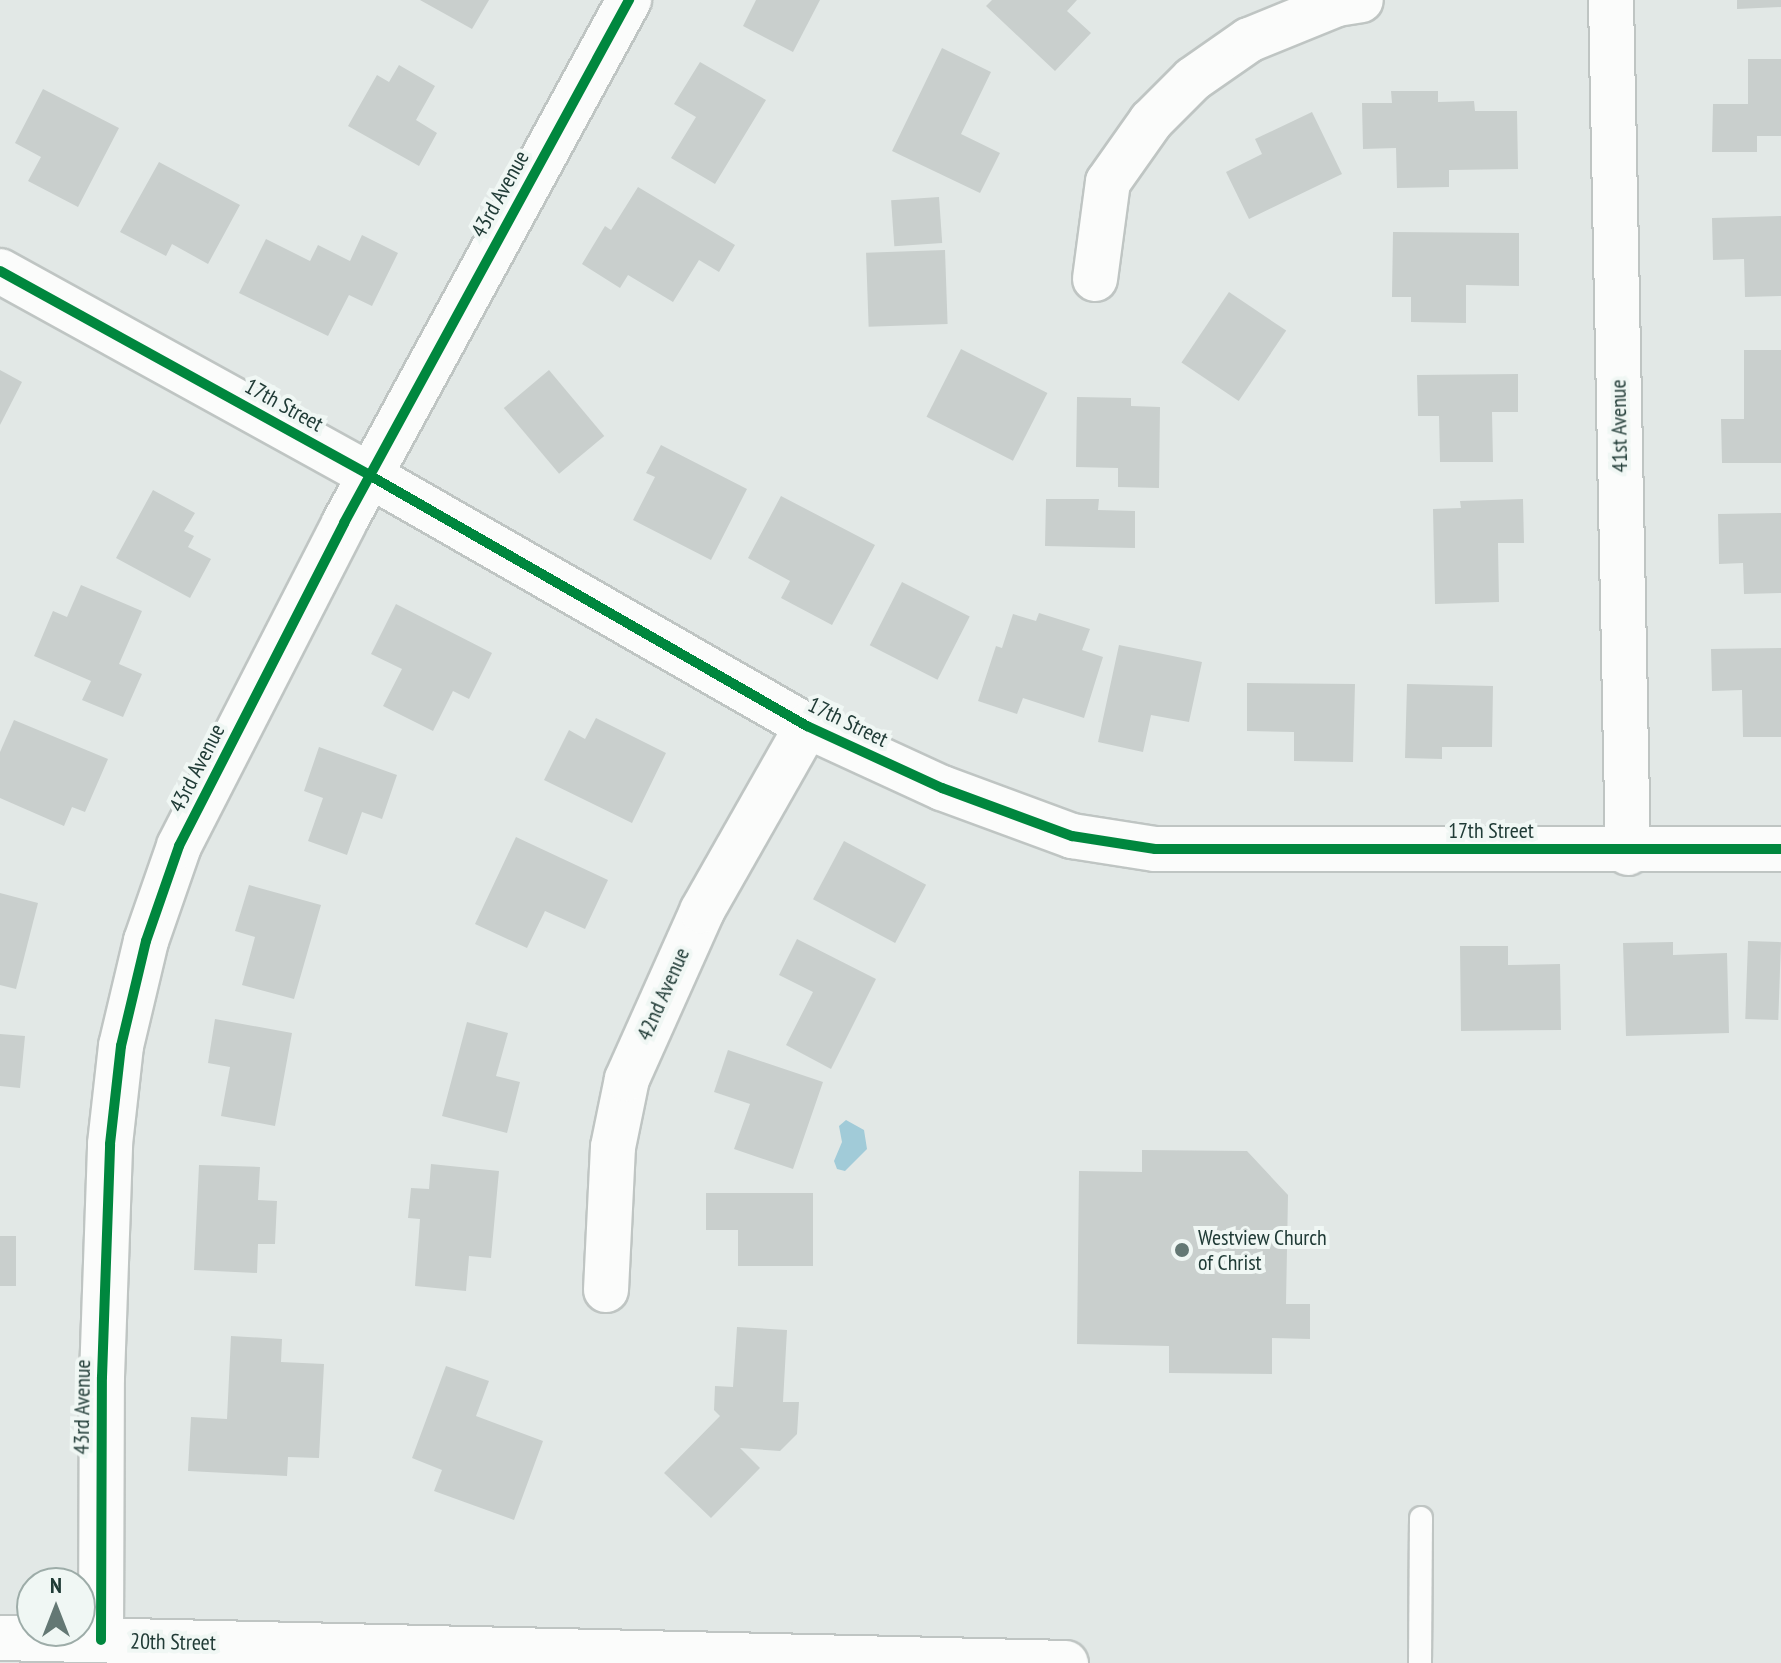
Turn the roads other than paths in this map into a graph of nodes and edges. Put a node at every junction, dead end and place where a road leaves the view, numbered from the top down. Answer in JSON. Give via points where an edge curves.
{"nodes":[{"id":1,"x":629,"y":0,"type":"edge"},
{"id":2,"x":1361,"y":0,"type":"edge"},
{"id":3,"x":1611,"y":0,"type":"edge"},
{"id":4,"x":0,"y":271,"type":"edge"},
{"id":5,"x":1095,"y":279,"type":"dead end"},
{"id":6,"x":369,"y":475,"type":"junction"},
{"id":7,"x":807,"y":726,"type":"junction"},
{"id":8,"x":1781,"y":849,"type":"edge"},
{"id":9,"x":1628,"y":853,"type":"junction"},
{"id":10,"x":606,"y":1290,"type":"dead end"},
{"id":11,"x":1421,"y":1518,"type":"dead end"},
{"id":12,"x":0,"y":1638,"type":"edge"},
{"id":13,"x":101,"y":1640,"type":"junction"},
{"id":14,"x":1066,"y":1663,"type":"edge"},
{"id":15,"x":1420,"y":1663,"type":"edge"}],
"edges":[{"from":1,"to":6,"type":"street","name":"43rd Avenue"},
{"from":2,"to":5,"type":"street","via":[[1337,4],[1249,40],[1193,79],[1151,121],[1108,182]]},
{"from":3,"to":9,"type":"street","name":"41st Avenue"},
{"from":4,"to":6,"type":"street","name":"17th Street"},
{"from":6,"to":7,"type":"street","name":"17th Street"},
{"from":6,"to":13,"type":"street","name":"43rd Avenue","via":[[179,846],[146,941],[121,1046],[110,1144],[102,1377]]},
{"from":7,"to":9,"type":"street","name":"17th Street","via":[[942,788],[1086,838],[1155,849]]},
{"from":7,"to":10,"type":"street","name":"42nd Avenue","via":[[702,911],[627,1079],[613,1147]]},
{"from":8,"to":9,"type":"street","name":"17th Street"},
{"from":11,"to":15,"type":"lane"},
{"from":12,"to":13,"type":"street","name":"20th Street"},
{"from":13,"to":14,"type":"street","name":"20th Street"}]}
